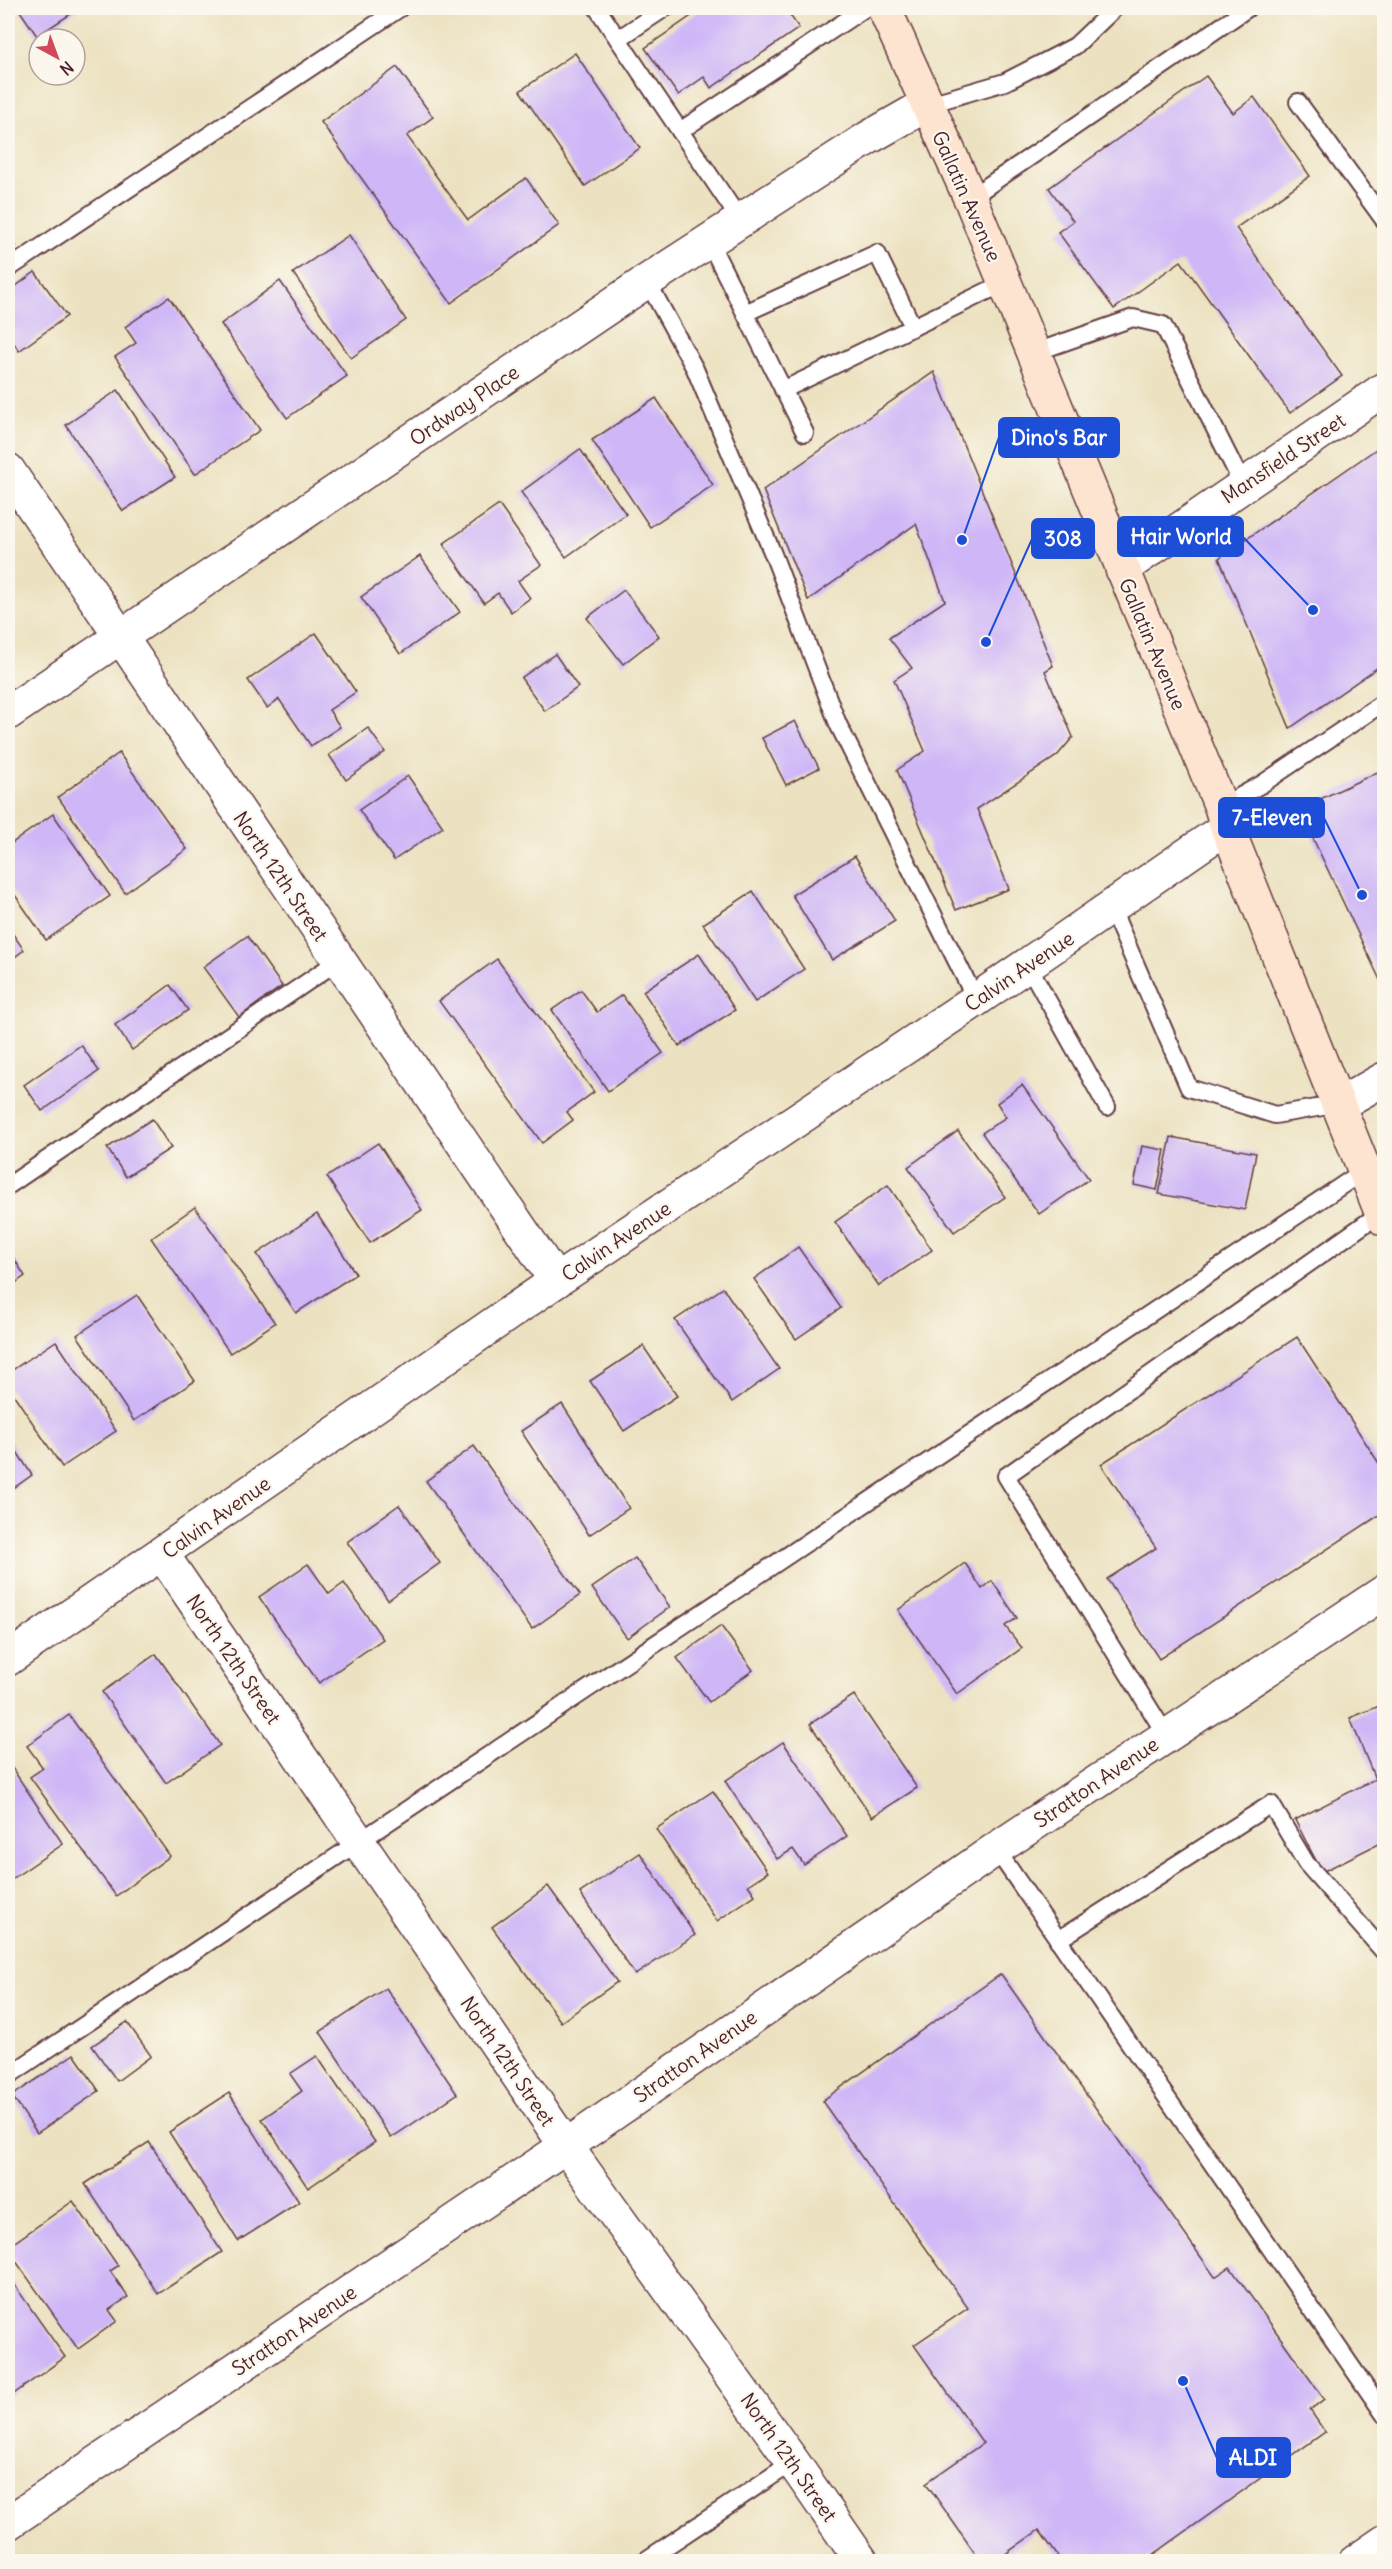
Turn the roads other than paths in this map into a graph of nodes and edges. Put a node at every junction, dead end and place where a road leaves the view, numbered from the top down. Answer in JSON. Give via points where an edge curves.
{"nodes":[{"id":1,"x":400,"y":8,"type":"edge"},
{"id":2,"x":597,"y":8,"type":"edge"},
{"id":3,"x":665,"y":8,"type":"edge"},
{"id":4,"x":865,"y":8,"type":"edge"},
{"id":5,"x":884,"y":8,"type":"edge"},
{"id":6,"x":1115,"y":8,"type":"edge"},
{"id":7,"x":1248,"y":8,"type":"edge"},
{"id":8,"x":618,"y":39,"type":"junction"},
{"id":9,"x":1298,"y":102,"type":"dead end"},
{"id":10,"x":926,"y":105,"type":"junction"},
{"id":11,"x":680,"y":131,"type":"junction"},
{"id":12,"x":970,"y":198,"type":"junction"},
{"id":13,"x":740,"y":220,"type":"junction"},
{"id":14,"x":1384,"y":220,"type":"edge"},
{"id":15,"x":709,"y":241,"type":"junction"},
{"id":16,"x":8,"y":269,"type":"edge"},
{"id":17,"x":647,"y":281,"type":"junction"},
{"id":18,"x":1004,"y":283,"type":"junction"},
{"id":19,"x":745,"y":313,"type":"junction"},
{"id":20,"x":913,"y":327,"type":"junction"},
{"id":21,"x":1033,"y":352,"type":"junction"},
{"id":22,"x":1384,"y":389,"type":"edge"},
{"id":23,"x":783,"y":390,"type":"junction"},
{"id":24,"x":805,"y":433,"type":"dead end"},
{"id":25,"x":8,"y":470,"type":"edge"},
{"id":26,"x":1243,"y":485,"type":"junction"},
{"id":27,"x":1122,"y":569,"type":"junction"},
{"id":28,"x":119,"y":637,"type":"junction"},
{"id":29,"x":1384,"y":702,"type":"edge"},
{"id":30,"x":8,"y":713,"type":"edge"},
{"id":31,"x":1224,"y":817,"type":"junction"},
{"id":32,"x":1111,"y":907,"type":"junction"},
{"id":33,"x":338,"y":961,"type":"junction"},
{"id":34,"x":1028,"y":965,"type":"junction"},
{"id":35,"x":976,"y":1000,"type":"junction"},
{"id":36,"x":1384,"y":1079,"type":"edge"},
{"id":37,"x":1340,"y":1104,"type":"junction"},
{"id":38,"x":1107,"y":1107,"type":"dead end"},
{"id":39,"x":1365,"y":1170,"type":"junction"},
{"id":40,"x":8,"y":1186,"type":"edge"},
{"id":41,"x":1383,"y":1215,"type":"edge"},
{"id":42,"x":556,"y":1281,"type":"junction"},
{"id":43,"x":162,"y":1554,"type":"junction"},
{"id":44,"x":1384,"y":1592,"type":"edge"},
{"id":45,"x":8,"y":1659,"type":"edge"},
{"id":46,"x":1166,"y":1735,"type":"junction"},
{"id":47,"x":358,"y":1841,"type":"junction"},
{"id":48,"x":996,"y":1849,"type":"junction"},
{"id":49,"x":1059,"y":1940,"type":"junction"},
{"id":50,"x":1384,"y":1952,"type":"edge"},
{"id":51,"x":8,"y":2076,"type":"edge"},
{"id":52,"x":566,"y":2145,"type":"junction"},
{"id":53,"x":1384,"y":2414,"type":"edge"},
{"id":54,"x":793,"y":2462,"type":"junction"},
{"id":55,"x":8,"y":2523,"type":"edge"},
{"id":56,"x":1384,"y":2541,"type":"edge"},
{"id":57,"x":643,"y":2562,"type":"edge"},
{"id":58,"x":862,"y":2562,"type":"edge"},
{"id":59,"x":1355,"y":2562,"type":"edge"}],
"edges":[{"from":1,"to":16,"type":"lane"},
{"from":2,"to":8,"type":"lane"},
{"from":3,"to":8,"type":"lane"},
{"from":4,"to":11,"type":"lane"},
{"from":5,"to":10,"type":"main road","name":"Gallatin Avenue"},
{"from":6,"to":10,"type":"lane","via":[[1075,46],[1005,82]]},
{"from":7,"to":12,"type":"lane"},
{"from":8,"to":11,"type":"lane"},
{"from":9,"to":14,"type":"lane"},
{"from":10,"to":12,"type":"main road","name":"Gallatin Avenue"},
{"from":10,"to":13,"type":"street","name":"Ordway Place"},
{"from":11,"to":13,"type":"lane"},
{"from":12,"to":18,"type":"main road","name":"Gallatin Avenue"},
{"from":13,"to":15,"type":"street","name":"Ordway Place"},
{"from":15,"to":17,"type":"street","name":"Ordway Place"},
{"from":15,"to":19,"type":"lane"},
{"from":17,"to":28,"type":"street","name":"Ordway Place"},
{"from":17,"to":35,"type":"lane","via":[[695,369],[773,554],[838,724]]},
{"from":18,"to":20,"type":"lane"},
{"from":18,"to":21,"type":"main road","name":"Gallatin Avenue"},
{"from":19,"to":20,"type":"lane","via":[[878,253]]},
{"from":19,"to":23,"type":"lane"},
{"from":20,"to":23,"type":"lane"},
{"from":21,"to":26,"type":"lane","via":[[1133,318],[1163,325]]},
{"from":21,"to":27,"type":"main road","name":"Gallatin Avenue"},
{"from":22,"to":26,"type":"street","name":"Mansfield Street"},
{"from":23,"to":24,"type":"lane"},
{"from":25,"to":28,"type":"street","name":"North 12th Street"},
{"from":26,"to":27,"type":"street","name":"Mansfield Street"},
{"from":27,"to":31,"type":"main road","name":"Gallatin Avenue"},
{"from":28,"to":30,"type":"street","name":"Ordway Place"},
{"from":28,"to":33,"type":"street","name":"North 12th Street"},
{"from":29,"to":31,"type":"lane","via":[[1271,778]]},
{"from":31,"to":32,"type":"street","name":"Calvin Avenue"},
{"from":31,"to":37,"type":"main road","name":"Gallatin Avenue"},
{"from":32,"to":34,"type":"street","name":"Calvin Avenue"},
{"from":32,"to":37,"type":"lane","via":[[1189,1088],[1275,1115]]},
{"from":33,"to":40,"type":"lane"},
{"from":33,"to":42,"type":"street","name":"North 12th Street"},
{"from":34,"to":35,"type":"street","name":"Calvin Avenue"},
{"from":34,"to":38,"type":"lane"},
{"from":35,"to":42,"type":"street","name":"Calvin Avenue"},
{"from":36,"to":37,"type":"street"},
{"from":37,"to":39,"type":"main road","name":"Gallatin Avenue"},
{"from":39,"to":41,"type":"main road","name":"Gallatin Avenue"},
{"from":39,"to":47,"type":"lane"},
{"from":41,"to":46,"type":"lane","via":[[1006,1476]]},
{"from":42,"to":43,"type":"street","name":"Calvin Avenue"},
{"from":43,"to":45,"type":"street","name":"Calvin Avenue"},
{"from":43,"to":47,"type":"street","name":"North 12th Street"},
{"from":44,"to":46,"type":"street","name":"Stratton Avenue"},
{"from":46,"to":48,"type":"street","name":"Stratton Avenue"},
{"from":47,"to":51,"type":"lane"},
{"from":47,"to":52,"type":"street","name":"North 12th Street"},
{"from":48,"to":49,"type":"lane"},
{"from":48,"to":52,"type":"street","name":"Stratton Avenue"},
{"from":49,"to":50,"type":"lane","via":[[1271,1804],[1306,1863]]},
{"from":49,"to":53,"type":"lane"},
{"from":52,"to":54,"type":"street","name":"North 12th Street"},
{"from":52,"to":55,"type":"street","name":"Stratton Avenue"},
{"from":54,"to":57,"type":"lane"},
{"from":54,"to":58,"type":"street","name":"North 12th Street"},
{"from":56,"to":59,"type":"street"}]}
